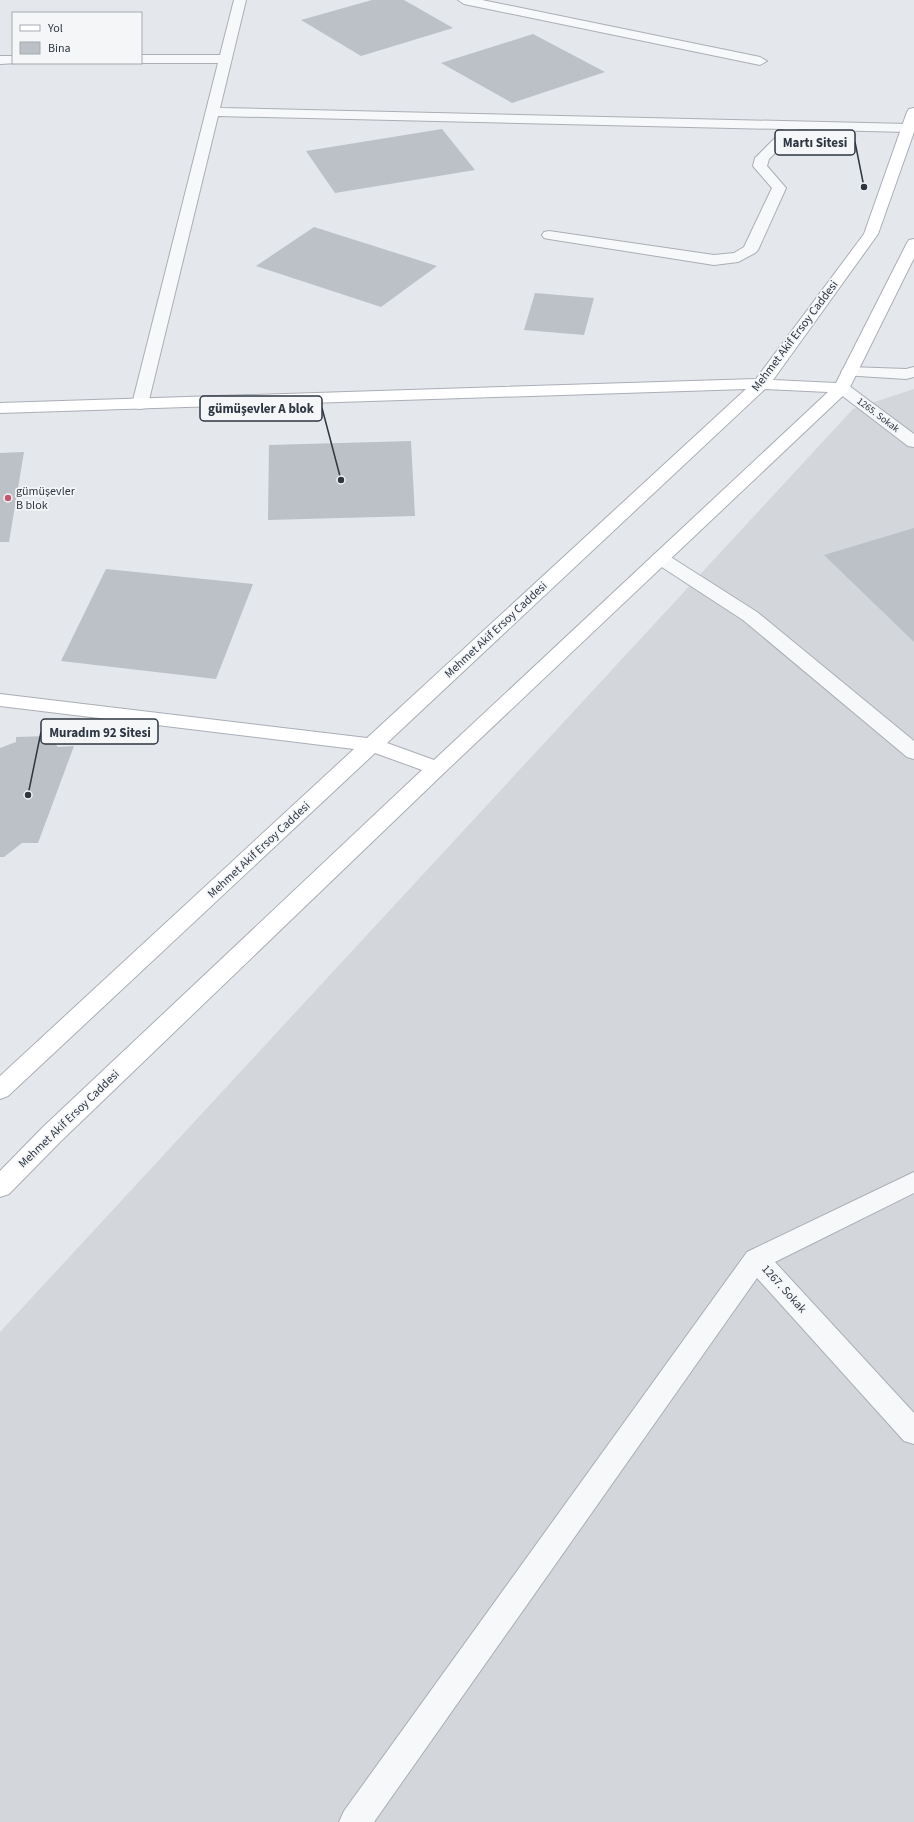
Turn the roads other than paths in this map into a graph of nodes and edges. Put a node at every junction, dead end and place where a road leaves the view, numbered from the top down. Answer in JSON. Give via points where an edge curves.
{"nodes":[{"id":1,"x":240,"y":0,"type":"edge"},
{"id":2,"x":464,"y":0,"type":"edge"},
{"id":3,"x":142,"y":59,"type":"edge"},
{"id":4,"x":226,"y":59,"type":"junction"},
{"id":5,"x":0,"y":60,"type":"edge"},
{"id":6,"x":12,"y":60,"type":"edge"},
{"id":7,"x":760,"y":61,"type":"dead end"},
{"id":8,"x":213,"y":112,"type":"junction"},
{"id":9,"x":911,"y":120,"type":"edge"},
{"id":10,"x":795,"y":126,"type":"junction"},
{"id":11,"x":549,"y":234,"type":"dead end"},
{"id":12,"x":914,"y":242,"type":"edge"},
{"id":13,"x":914,"y":372,"type":"edge"},
{"id":14,"x":846,"y":380,"type":"junction"},
{"id":15,"x":762,"y":384,"type":"junction"},
{"id":16,"x":140,"y":404,"type":"junction"},
{"id":17,"x":0,"y":408,"type":"edge"},
{"id":18,"x":914,"y":442,"type":"edge"},
{"id":19,"x":660,"y":558,"type":"junction"},
{"id":20,"x":0,"y":700,"type":"edge"},
{"id":21,"x":372,"y":745,"type":"junction"},
{"id":22,"x":914,"y":752,"type":"edge"},
{"id":23,"x":437,"y":768,"type":"junction"},
{"id":24,"x":0,"y":1090,"type":"edge"},
{"id":25,"x":914,"y":1182,"type":"edge"},
{"id":26,"x":0,"y":1187,"type":"edge"},
{"id":27,"x":756,"y":1259,"type":"junction"},
{"id":28,"x":914,"y":1432,"type":"edge"},
{"id":29,"x":355,"y":1822,"type":"edge"}],
"edges":[{"from":1,"to":4,"type":"street"},
{"from":2,"to":7,"type":"street"},
{"from":3,"to":4,"type":"street"},
{"from":4,"to":8,"type":"street"},
{"from":5,"to":6,"type":"street"},
{"from":8,"to":10,"type":"street"},
{"from":8,"to":16,"type":"street"},
{"from":9,"to":10,"type":"street"},
{"from":9,"to":15,"type":"main road","name":"Mehmet Akif Ersoy Caddesi","via":[[871,234]]},
{"from":10,"to":11,"type":"street","via":[[762,158],[760,166],[779,188],[750,250],[738,257],[714,260]]},
{"from":12,"to":14,"type":"main road","name":"Mehmet Akif Ersoy Caddesi"},
{"from":13,"to":14,"type":"street"},
{"from":14,"to":15,"type":"main road"},
{"from":14,"to":18,"type":"street","name":"1265. Sokak"},
{"from":14,"to":19,"type":"main road","name":"Mehmet Akif Ersoy Caddesi"},
{"from":15,"to":16,"type":"main road"},
{"from":15,"to":21,"type":"main road","name":"Mehmet Akif Ersoy Caddesi"},
{"from":16,"to":17,"type":"main road"},
{"from":19,"to":22,"type":"street","via":[[750,616]]},
{"from":19,"to":23,"type":"main road","name":"Mehmet Akif Ersoy Caddesi"},
{"from":20,"to":21,"type":"main road"},
{"from":21,"to":23,"type":"main road"},
{"from":21,"to":24,"type":"main road","name":"Mehmet Akif Ersoy Caddesi"},
{"from":23,"to":26,"type":"main road","name":"Mehmet Akif Ersoy Caddesi","via":[[51,1134]]},
{"from":25,"to":27,"type":"street","name":"1267. Sokak"},
{"from":27,"to":28,"type":"street","name":"1267. Sokak"},
{"from":27,"to":29,"type":"street"}]}
